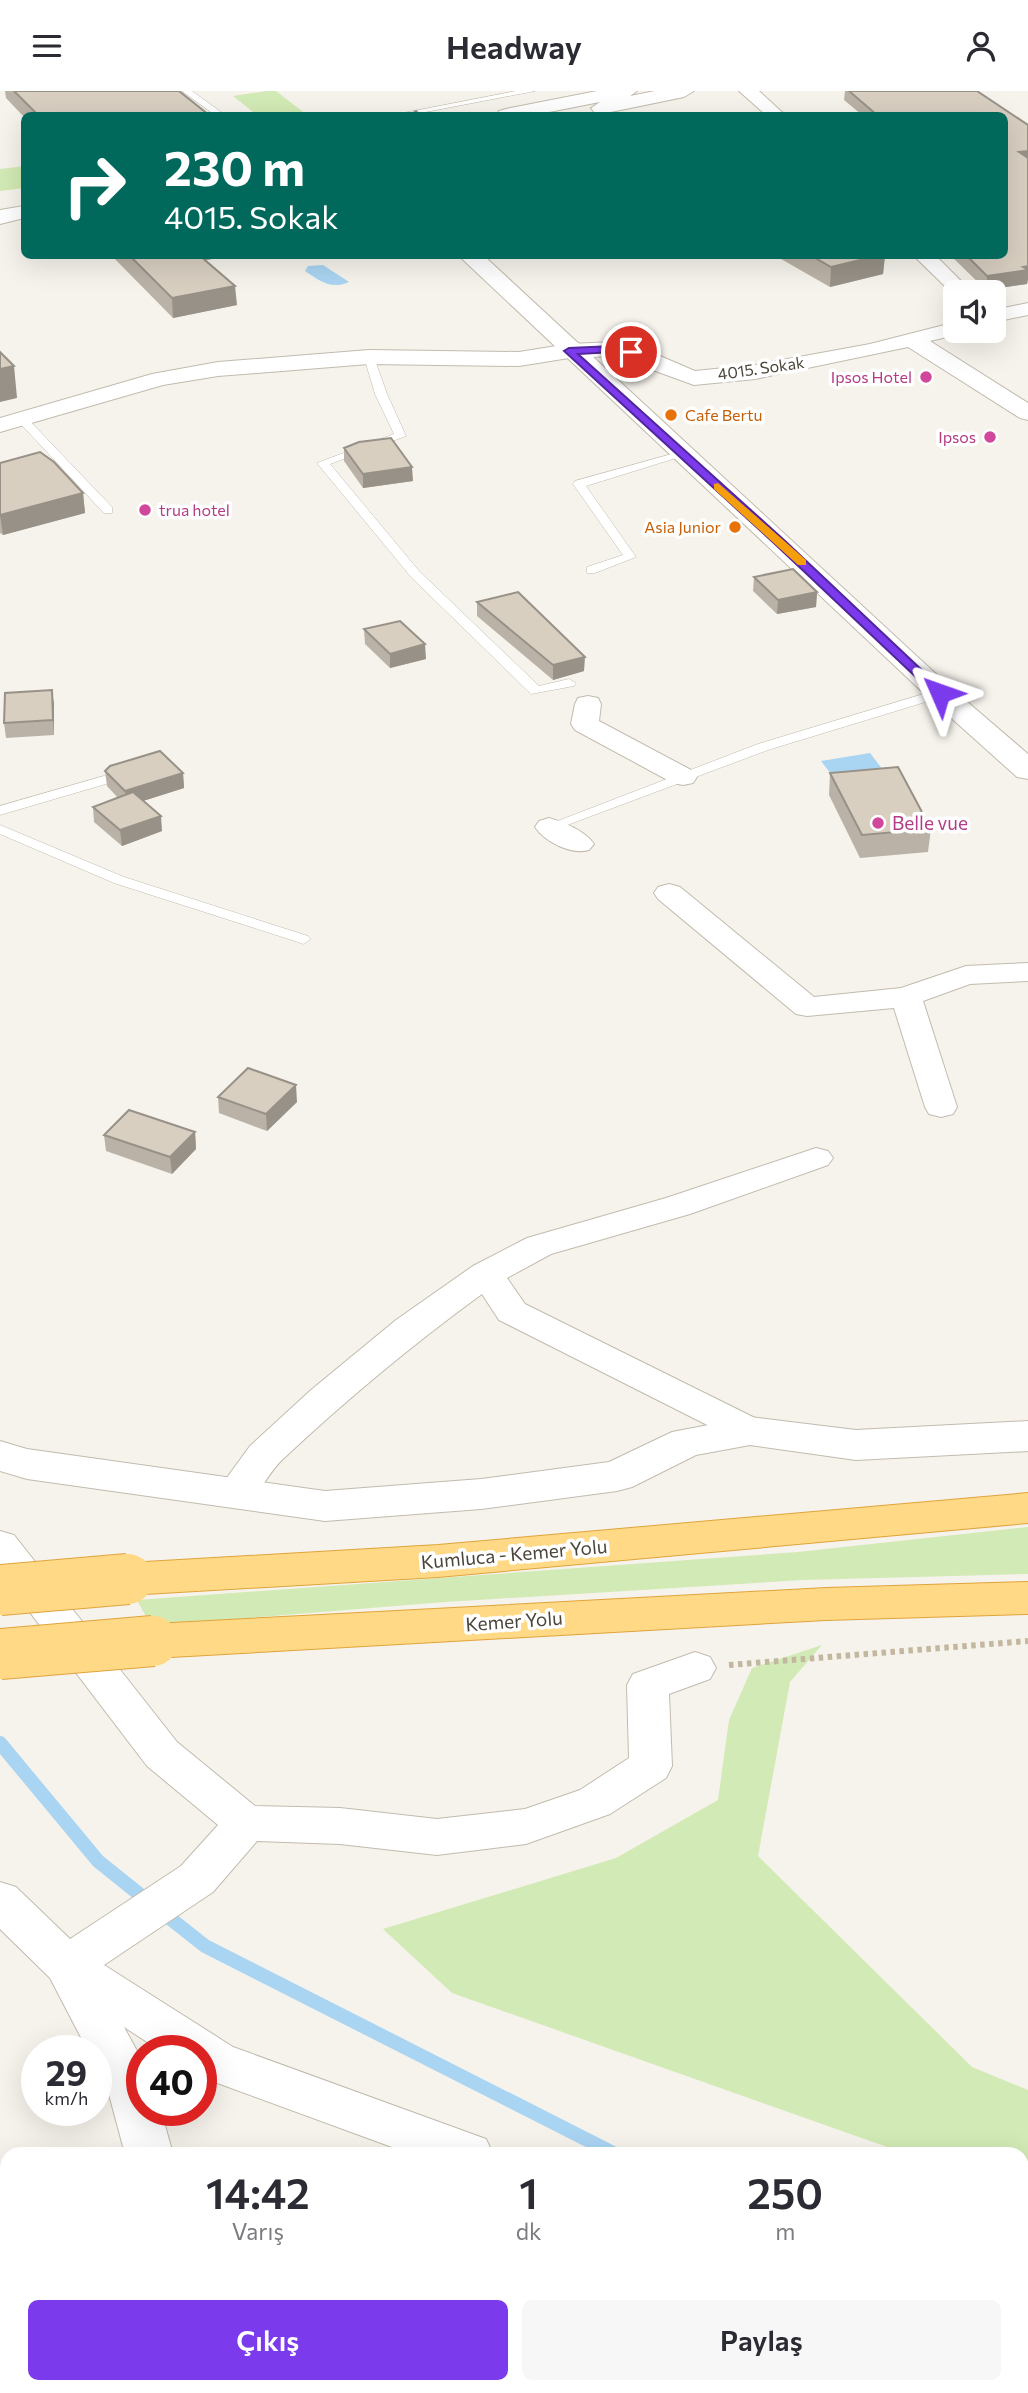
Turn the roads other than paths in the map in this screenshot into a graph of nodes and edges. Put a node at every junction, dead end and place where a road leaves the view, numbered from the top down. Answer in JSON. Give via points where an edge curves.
{"nodes":[{"id":1,"x":186,"y":91,"type":"edge"},
{"id":2,"x":531,"y":91,"type":"edge"},
{"id":3,"x":627,"y":91,"type":"edge"},
{"id":4,"x":684,"y":91,"type":"edge"},
{"id":5,"x":748,"y":91,"type":"edge"},
{"id":6,"x":216,"y":112,"type":"edge"},
{"id":7,"x":415,"y":112,"type":"edge"},
{"id":8,"x":521,"y":112,"type":"edge"},
{"id":9,"x":579,"y":112,"type":"edge"},
{"id":10,"x":772,"y":112,"type":"edge"},
{"id":11,"x":21,"y":213,"type":"edge"},
{"id":12,"x":0,"y":217,"type":"edge"},
{"id":13,"x":21,"y":225,"type":"edge"},
{"id":14,"x":0,"y":229,"type":"edge"},
{"id":15,"x":472,"y":259,"type":"edge"},
{"id":16,"x":927,"y":259,"type":"edge"},
{"id":17,"x":949,"y":280,"type":"edge"},
{"id":18,"x":1028,"y":309,"type":"edge"},
{"id":19,"x":1006,"y":314,"type":"edge"},
{"id":20,"x":943,"y":332,"type":"edge"},
{"id":21,"x":914,"y":341,"type":"junction"},
{"id":22,"x":569,"y":351,"type":"junction"},
{"id":23,"x":369,"y":357,"type":"junction"},
{"id":24,"x":1028,"y":413,"type":"edge"},
{"id":25,"x":10,"y":421,"type":"edge"},
{"id":26,"x":683,"y":454,"type":"junction"},
{"id":27,"x":108,"y":510,"type":"dead end"},
{"id":28,"x":591,"y":570,"type":"dead end"},
{"id":29,"x":569,"y":683,"type":"dead end"},
{"id":30,"x":940,"y":693,"type":"junction"},
{"id":31,"x":588,"y":704,"type":"dead end"},
{"id":32,"x":1028,"y":771,"type":"edge"},
{"id":33,"x":683,"y":777,"type":"junction"},
{"id":34,"x":104,"y":780,"type":"edge"},
{"id":35,"x":0,"y":811,"type":"edge"},
{"id":36,"x":549,"y":827,"type":"joint"},
{"id":37,"x":0,"y":829,"type":"edge"},
{"id":38,"x":579,"y":844,"type":"dead end"},
{"id":39,"x":669,"y":893,"type":"dead end"},
{"id":40,"x":303,"y":939,"type":"dead end"},
{"id":41,"x":1028,"y":972,"type":"edge"},
{"id":42,"x":906,"y":997,"type":"junction"},
{"id":43,"x":941,"y":1107,"type":"dead end"},
{"id":44,"x":816,"y":1158,"type":"dead end"},
{"id":45,"x":486,"y":1274,"type":"junction"},
{"id":46,"x":750,"y":1431,"type":"junction"},
{"id":47,"x":1028,"y":1436,"type":"edge"},
{"id":48,"x":0,"y":1456,"type":"edge"},
{"id":49,"x":234,"y":1495,"type":"junction"},
{"id":50,"x":1028,"y":1508,"type":"edge"},
{"id":51,"x":0,"y":1545,"type":"edge"},
{"id":52,"x":0,"y":1590,"type":"edge"},
{"id":53,"x":1028,"y":1598,"type":"edge"},
{"id":54,"x":0,"y":1654,"type":"edge"},
{"id":55,"x":695,"y":1668,"type":"road end"},
{"id":56,"x":246,"y":1823,"type":"junction"},
{"id":57,"x":0,"y":1899,"type":"edge"},
{"id":58,"x":66,"y":1965,"type":"junction"},
{"id":59,"x":174,"y":2035,"type":"edge"},
{"id":60,"x":217,"y":2062,"type":"edge"},
{"id":61,"x":147,"y":2147,"type":"edge"},
{"id":62,"x":450,"y":2147,"type":"edge"}],
"edges":[{"from":1,"to":6,"type":"lane"},
{"from":2,"to":7,"type":"lane"},
{"from":3,"to":8,"type":"street"},
{"from":4,"to":9,"type":"street"},
{"from":5,"to":10,"type":"street"},
{"from":11,"to":12,"type":"street"},
{"from":13,"to":14,"type":"street"},
{"from":15,"to":22,"type":"street"},
{"from":16,"to":17,"type":"street"},
{"from":18,"to":19,"type":"street"},
{"from":20,"to":21,"type":"street","name":"4015. Sokak"},
{"from":21,"to":22,"type":"street","name":"4015. Sokak","via":[[755,372],[694,377],[631,352]]},
{"from":21,"to":24,"type":"street"},
{"from":22,"to":23,"type":"street","name":"4015. Sokak","via":[[519,359]]},
{"from":22,"to":26,"type":"street"},
{"from":23,"to":25,"type":"street","name":"4015. Sokak","via":[[218,369],[160,379]]},
{"from":23,"to":29,"type":"lane","via":[[400,436],[323,463],[415,574],[536,691]]},
{"from":25,"to":27,"type":"lane"},
{"from":26,"to":28,"type":"lane","via":[[579,484],[630,557]]},
{"from":26,"to":30,"type":"street"},
{"from":30,"to":32,"type":"street"},
{"from":30,"to":33,"type":"lane","via":[[763,747]]},
{"from":31,"to":33,"type":"street","via":[[585,725]]},
{"from":33,"to":36,"type":"lane"},
{"from":34,"to":35,"type":"lane"},
{"from":36,"to":38,"type":"street"},
{"from":37,"to":40,"type":"lane","via":[[119,880]]},
{"from":39,"to":42,"type":"street","via":[[807,1007]]},
{"from":41,"to":42,"type":"street","via":[[966,975]]},
{"from":42,"to":43,"type":"street"},
{"from":44,"to":45,"type":"street","via":[[678,1206],[539,1246]]},
{"from":45,"to":46,"type":"street","via":[[512,1312]]},
{"from":45,"to":49,"type":"street","via":[[324,1399],[263,1455]]},
{"from":46,"to":47,"type":"street","via":[[856,1445]]},
{"from":46,"to":49,"type":"street","via":[[687,1442],[617,1476],[481,1494],[325,1506]]},
{"from":48,"to":49,"type":"street"},
{"from":50,"to":52,"type":"highway","name":"Kumluca - Kemer Yolu","bridge":true,"via":[[438,1561]]},
{"from":51,"to":56,"type":"street","via":[[162,1754]]},
{"from":53,"to":54,"type":"highway","name":"Kemer Yolu","bridge":true,"via":[[826,1604],[153,1640]]},
{"from":55,"to":56,"type":"street","via":[[648,1685],[651,1766],[595,1802],[526,1826],[438,1837],[340,1826]]},
{"from":56,"to":58,"type":"street","via":[[197,1879]]},
{"from":57,"to":58,"type":"street"},
{"from":58,"to":59,"type":"street"},
{"from":58,"to":61,"type":"street","via":[[130,2084]]},
{"from":60,"to":62,"type":"street"}]}
